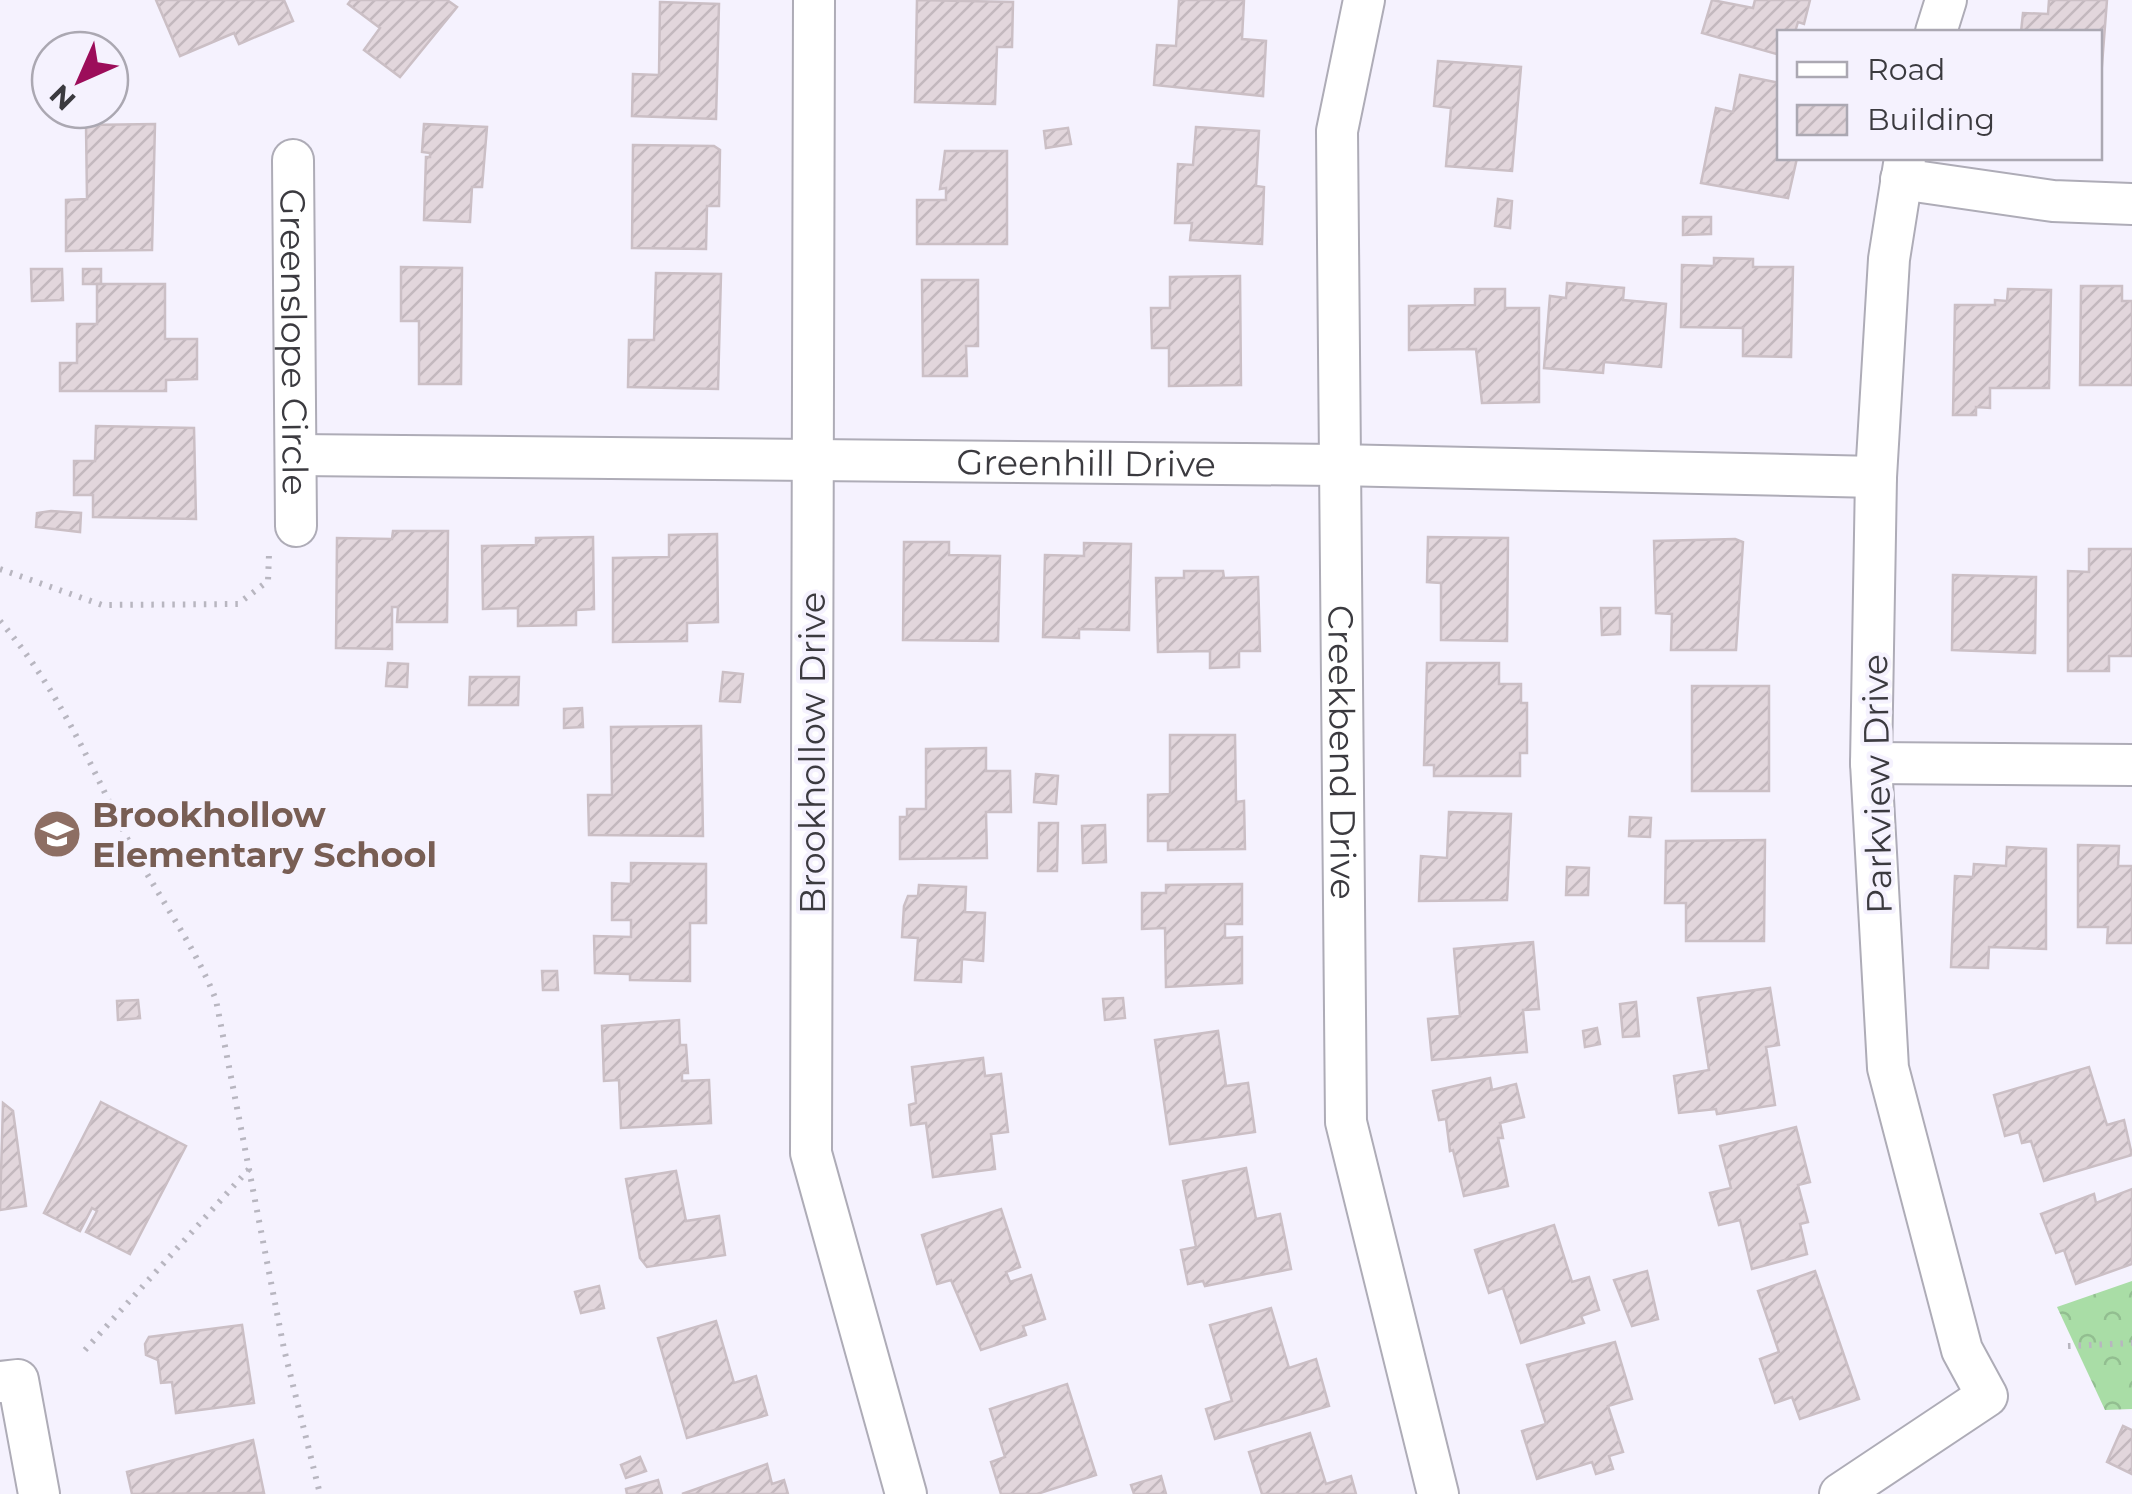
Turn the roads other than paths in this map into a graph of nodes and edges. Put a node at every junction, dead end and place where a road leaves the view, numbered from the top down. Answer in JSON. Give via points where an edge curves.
{"nodes":[{"id":1,"x":814,"y":0,"type":"edge"},
{"id":2,"x":1364,"y":0,"type":"edge"},
{"id":3,"x":1946,"y":0,"type":"edge"},
{"id":4,"x":1937,"y":30,"type":"edge"},
{"id":5,"x":293,"y":160,"type":"dead end"},
{"id":6,"x":1903,"y":168,"type":"edge"},
{"id":7,"x":2132,"y":204,"type":"edge"},
{"id":8,"x":296,"y":455,"type":"junction"},
{"id":9,"x":812,"y":458,"type":"junction"},
{"id":10,"x":1337,"y":465,"type":"junction"},
{"id":11,"x":1876,"y":476,"type":"junction"},
{"id":12,"x":296,"y":526,"type":"road end"},
{"id":13,"x":1871,"y":763,"type":"junction"},
{"id":14,"x":2132,"y":765,"type":"edge"},
{"id":15,"x":9,"y":1381,"type":"edge"},
{"id":16,"x":39,"y":1494,"type":"edge"},
{"id":17,"x":906,"y":1494,"type":"edge"},
{"id":18,"x":1438,"y":1494,"type":"edge"},
{"id":19,"x":1840,"y":1494,"type":"edge"}],
"edges":[{"from":1,"to":9,"type":"street","name":"Brookhollow Drive"},
{"from":2,"to":10,"type":"street","name":"Creekbend Drive","via":[[1337,130]]},
{"from":3,"to":4,"type":"street"},
{"from":5,"to":8,"type":"street","name":"Greenslope Circle"},
{"from":6,"to":7,"type":"street","via":[[2036,200]]},
{"from":6,"to":11,"type":"street","name":"Parkview Drive"},
{"from":8,"to":9,"type":"street","name":"Greenhill Drive"},
{"from":8,"to":12,"type":"street","name":"Greenslope Circle"},
{"from":9,"to":10,"type":"street","name":"Greenhill Drive"},
{"from":9,"to":17,"type":"street","name":"Brookhollow Drive","via":[[811,1153]]},
{"from":10,"to":11,"type":"street","name":"Greenhill Drive"},
{"from":10,"to":18,"type":"street","name":"Creekbend Drive","via":[[1346,1122]]},
{"from":11,"to":13,"type":"street","name":"Parkview Drive"},
{"from":13,"to":14,"type":"street"},
{"from":13,"to":19,"type":"street","name":"Parkview Drive","via":[[1888,1068],[1962,1350],[1987,1396]]},
{"from":15,"to":16,"type":"street"}]}
